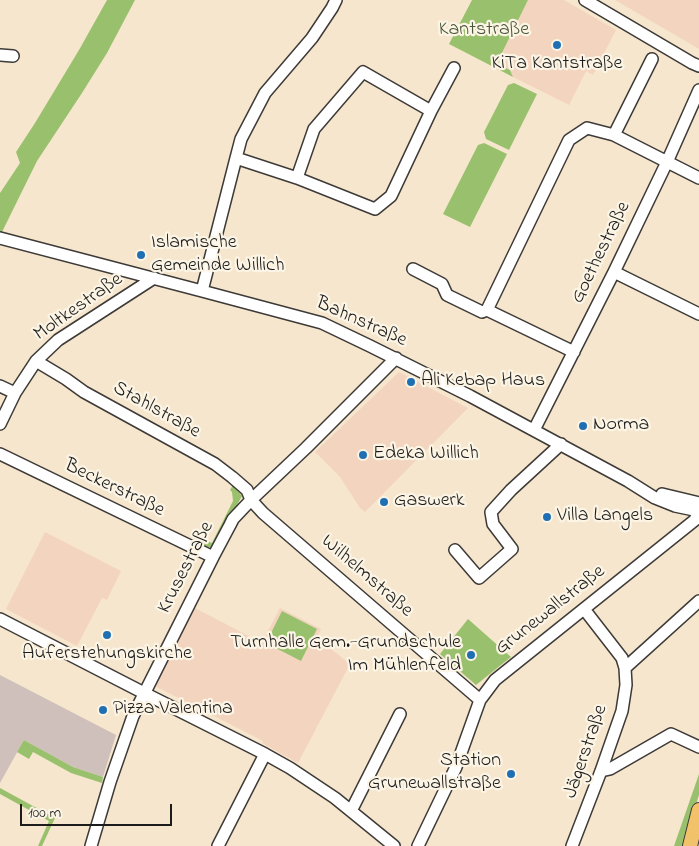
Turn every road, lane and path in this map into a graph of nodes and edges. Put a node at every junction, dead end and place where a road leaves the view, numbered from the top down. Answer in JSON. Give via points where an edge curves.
{"nodes":[{"id":1,"x":336,"y":0,"type":"edge"},
{"id":2,"x":585,"y":0,"type":"edge"},
{"id":3,"x":0,"y":55,"type":"edge"},
{"id":4,"x":13,"y":56,"type":"dead end"},
{"id":5,"x":652,"y":60,"type":"dead end"},
{"id":6,"x":699,"y":66,"type":"edge"},
{"id":7,"x":454,"y":68,"type":"dead end"},
{"id":8,"x":699,"y":90,"type":"edge"},
{"id":9,"x":431,"y":111,"type":"junction"},
{"id":10,"x":614,"y":135,"type":"junction"},
{"id":11,"x":236,"y":158,"type":"junction"},
{"id":12,"x":667,"y":162,"type":"junction"},
{"id":13,"x":297,"y":178,"type":"junction"},
{"id":14,"x":699,"y":178,"type":"edge"},
{"id":15,"x":0,"y":238,"type":"edge"},
{"id":16,"x":413,"y":269,"type":"dead end"},
{"id":17,"x":614,"y":272,"type":"junction"},
{"id":18,"x":154,"y":278,"type":"junction"},
{"id":19,"x":202,"y":291,"type":"junction"},
{"id":20,"x":487,"y":310,"type":"junction"},
{"id":21,"x":699,"y":314,"type":"edge"},
{"id":22,"x":574,"y":352,"type":"junction"},
{"id":23,"x":396,"y":358,"type":"junction"},
{"id":24,"x":36,"y":361,"type":"junction"},
{"id":25,"x":0,"y":386,"type":"edge"},
{"id":26,"x":15,"y":393,"type":"junction"},
{"id":27,"x":0,"y":424,"type":"edge"},
{"id":28,"x":534,"y":430,"type":"junction"},
{"id":29,"x":561,"y":444,"type":"junction"},
{"id":30,"x":0,"y":454,"type":"edge"},
{"id":31,"x":628,"y":481,"type":"junction"},
{"id":32,"x":251,"y":500,"type":"junction"},
{"id":33,"x":699,"y":503,"type":"edge"},
{"id":34,"x":698,"y":515,"type":"edge"},
{"id":35,"x":455,"y":550,"type":"dead end"},
{"id":36,"x":213,"y":557,"type":"junction"},
{"id":37,"x":699,"y":601,"type":"edge"},
{"id":38,"x":584,"y":610,"type":"junction"},
{"id":39,"x":0,"y":619,"type":"edge"},
{"id":40,"x":626,"y":668,"type":"junction"},
{"id":41,"x":144,"y":693,"type":"junction"},
{"id":42,"x":480,"y":700,"type":"junction"},
{"id":43,"x":400,"y":714,"type":"dead end"},
{"id":44,"x":699,"y":747,"type":"edge"},
{"id":45,"x":265,"y":754,"type":"junction"},
{"id":46,"x":601,"y":771,"type":"junction"},
{"id":47,"x":699,"y":810,"type":"edge"},
{"id":48,"x":350,"y":811,"type":"junction"},
{"id":49,"x":699,"y":836,"type":"edge"},
{"id":50,"x":90,"y":846,"type":"edge"},
{"id":51,"x":218,"y":846,"type":"edge"},
{"id":52,"x":394,"y":846,"type":"edge"},
{"id":53,"x":418,"y":846,"type":"edge"},
{"id":54,"x":572,"y":846,"type":"edge"},
{"id":55,"x":690,"y":846,"type":"edge"},
{"id":56,"x":695,"y":846,"type":"edge"}],
"edges":[{"from":1,"to":11,"type":"street","via":[[312,38],[265,93]]},
{"from":2,"to":6,"type":"street"},
{"from":3,"to":4,"type":"street"},
{"from":5,"to":10,"type":"street"},
{"from":7,"to":9,"type":"street"},
{"from":8,"to":12,"type":"street","name":"Goethestraße"},
{"from":9,"to":13,"type":"street","via":[[391,196],[375,209]]},
{"from":9,"to":13,"type":"street","via":[[363,72],[314,129]]},
{"from":10,"to":12,"type":"street"},
{"from":10,"to":20,"type":"street","via":[[587,128],[569,140]]},
{"from":11,"to":13,"type":"street"},
{"from":11,"to":19,"type":"street"},
{"from":12,"to":14,"type":"street"},
{"from":12,"to":17,"type":"street","name":"Goethestraße"},
{"from":15,"to":18,"type":"street","name":"Bahnstraße"},
{"from":16,"to":20,"type":"street","via":[[442,284],[448,295],[482,312]]},
{"from":17,"to":21,"type":"street"},
{"from":17,"to":22,"type":"street","name":"Goethestraße"},
{"from":18,"to":19,"type":"street","name":"Bahnstraße"},
{"from":18,"to":24,"type":"street","name":"Moltkestraße","via":[[58,340]]},
{"from":19,"to":23,"type":"street","name":"Bahnstraße","via":[[322,324]]},
{"from":20,"to":22,"type":"street"},
{"from":22,"to":28,"type":"street","name":"Goethestraße"},
{"from":23,"to":28,"type":"street","name":"Bahnstraße"},
{"from":23,"to":32,"type":"street","name":"Krusestraße"},
{"from":24,"to":26,"type":"street","name":"Moltkestraße"},
{"from":24,"to":32,"type":"street","name":"Stahlstraße","via":[[90,396],[215,464],[247,490]]},
{"from":25,"to":26,"type":"street"},
{"from":26,"to":27,"type":"street","name":"Moltkestraße"},
{"from":28,"to":29,"type":"street","name":"Bahnstraße"},
{"from":29,"to":31,"type":"street","name":"Bahnstraße"},
{"from":29,"to":35,"type":"street","via":[[491,512],[493,524],[512,549],[479,578]]},
{"from":30,"to":36,"type":"street","name":"Beckerstraße"},
{"from":31,"to":33,"type":"street","name":"Bahnstraße"},
{"from":31,"to":34,"type":"street","name":"Bahnstraße","via":[[645,493]]},
{"from":32,"to":36,"type":"street","name":"Krusestraße","via":[[233,519]]},
{"from":32,"to":42,"type":"street","name":"Wilhelmstraße"},
{"from":34,"to":38,"type":"street","name":"Grunewallstraße"},
{"from":36,"to":41,"type":"street","name":"Krusestraße"},
{"from":37,"to":40,"type":"street"},
{"from":38,"to":40,"type":"street"},
{"from":38,"to":42,"type":"street","name":"Grunewallstraße","via":[[495,680]]},
{"from":39,"to":41,"type":"street"},
{"from":40,"to":46,"type":"street","name":"Jägerstraße","via":[[624,702]]},
{"from":41,"to":45,"type":"street"},
{"from":41,"to":50,"type":"street","name":"Krusestraße","via":[[133,716]]},
{"from":42,"to":53,"type":"street","name":"Grunewallstraße","via":[[456,767]]},
{"from":43,"to":48,"type":"street"},
{"from":44,"to":46,"type":"street","via":[[671,734]]},
{"from":45,"to":48,"type":"street","via":[[304,777]]},
{"from":45,"to":51,"type":"street"},
{"from":46,"to":54,"type":"street","name":"Jägerstraße"},
{"from":47,"to":55,"type":"main road"},
{"from":48,"to":52,"type":"street"},
{"from":49,"to":56,"type":"main road"}]}
